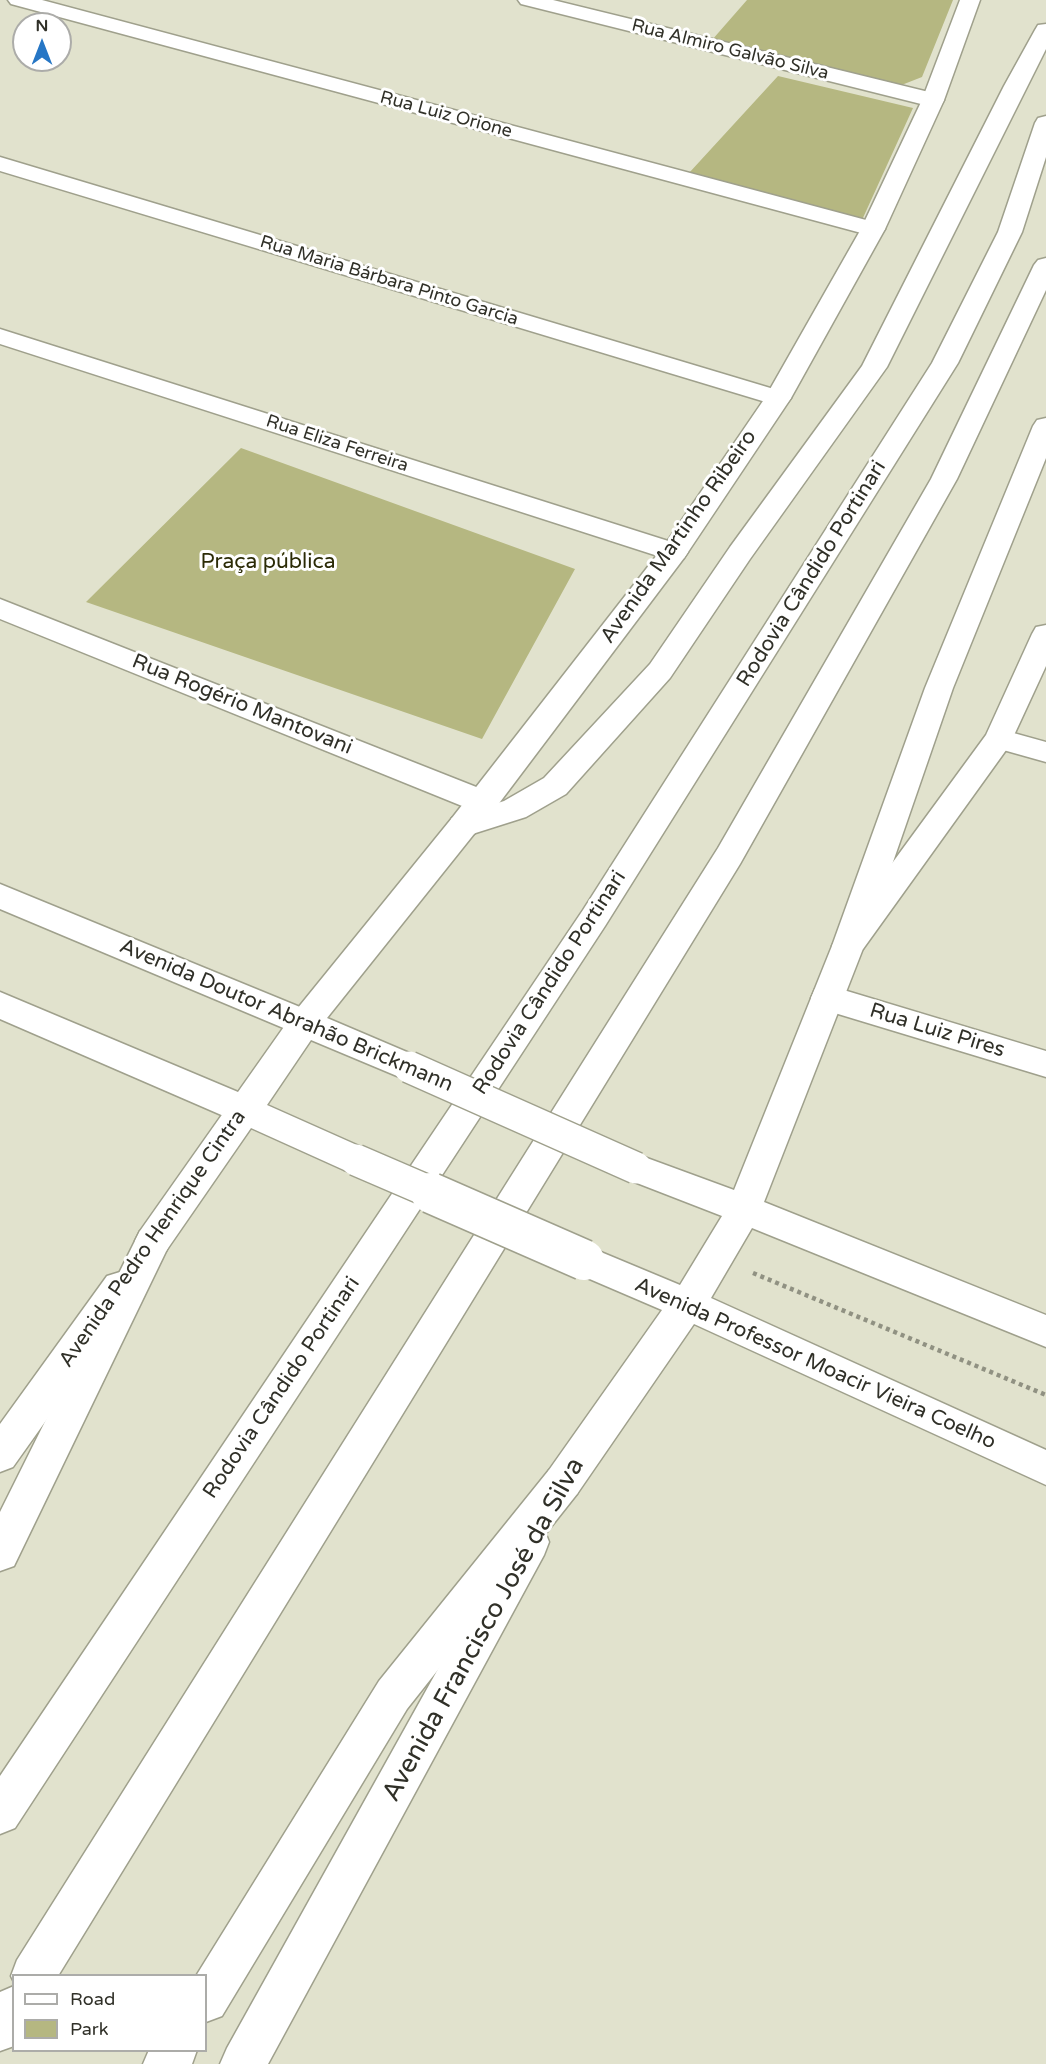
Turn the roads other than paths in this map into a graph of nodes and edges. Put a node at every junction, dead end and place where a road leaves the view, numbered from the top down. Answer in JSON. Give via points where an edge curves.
{"nodes":[{"id":1,"x":18,"y":0,"type":"edge"},
{"id":2,"x":528,"y":0,"type":"edge"},
{"id":3,"x":970,"y":0,"type":"edge"},
{"id":4,"x":1046,"y":30,"type":"edge"},
{"id":5,"x":933,"y":100,"type":"junction"},
{"id":6,"x":1046,"y":123,"type":"edge"},
{"id":7,"x":0,"y":164,"type":"edge"},
{"id":8,"x":873,"y":229,"type":"junction"},
{"id":9,"x":1046,"y":265,"type":"edge"},
{"id":10,"x":0,"y":336,"type":"edge"},
{"id":11,"x":777,"y":398,"type":"junction"},
{"id":12,"x":1046,"y":426,"type":"edge"},
{"id":13,"x":674,"y":552,"type":"junction"},
{"id":14,"x":0,"y":608,"type":"edge"},
{"id":15,"x":1046,"y":634,"type":"edge"},
{"id":16,"x":999,"y":740,"type":"junction"},
{"id":17,"x":1046,"y":752,"type":"edge"},
{"id":18,"x":483,"y":802,"type":"junction"},
{"id":19,"x":463,"y":826,"type":"junction"},
{"id":20,"x":0,"y":896,"type":"edge"},
{"id":21,"x":848,"y":946,"type":"junction"},
{"id":22,"x":827,"y":998,"type":"junction"},
{"id":23,"x":0,"y":1005,"type":"edge"},
{"id":24,"x":305,"y":1023,"type":"junction"},
{"id":25,"x":1046,"y":1064,"type":"edge"},
{"id":26,"x":245,"y":1110,"type":"junction"},
{"id":27,"x":744,"y":1209,"type":"junction"},
{"id":28,"x":153,"y":1241,"type":"junction"},
{"id":29,"x":687,"y":1304,"type":"junction"},
{"id":30,"x":1046,"y":1331,"type":"edge"},
{"id":31,"x":0,"y":1455,"type":"edge"},
{"id":32,"x":1046,"y":1468,"type":"edge"},
{"id":33,"x":562,"y":1482,"type":"junction"},
{"id":34,"x":2,"y":1540,"type":"edge"},
{"id":35,"x":0,"y":1814,"type":"edge"},
{"id":36,"x":34,"y":1974,"type":"edge"},
{"id":37,"x":207,"y":1998,"type":"edge"},
{"id":38,"x":12,"y":2011,"type":"edge"},
{"id":39,"x":0,"y":2029,"type":"edge"},
{"id":40,"x":243,"y":2064,"type":"edge"}],
"edges":[{"from":1,"to":8,"type":"main road","name":"Rua Luiz Orione"},
{"from":2,"to":5,"type":"main road","name":"Rua Almiro Galvão Silva"},
{"from":3,"to":5,"type":"main road","name":"Avenida Martinho Ribeiro"},
{"from":4,"to":19,"type":"main road","via":[[1014,86],[874,367],[660,671],[555,786],[515,810]]},
{"from":5,"to":8,"type":"main road","name":"Avenida Martinho Ribeiro"},
{"from":6,"to":35,"type":"main road","name":"Rodovia Cândido Portinari","via":[[1010,232],[945,363],[594,918]]},
{"from":7,"to":11,"type":"main road","name":"Rua Maria Bárbara Pinto Garcia"},
{"from":8,"to":11,"type":"main road","name":"Avenida Martinho Ribeiro"},
{"from":9,"to":36,"type":"main road","via":[[944,479],[729,856]]},
{"from":10,"to":13,"type":"main road","name":"Rua Eliza Ferreira"},
{"from":11,"to":13,"type":"main road","name":"Avenida Martinho Ribeiro"},
{"from":12,"to":21,"type":"main road","via":[[939,688]]},
{"from":13,"to":18,"type":"main road","name":"Avenida Martinho Ribeiro"},
{"from":14,"to":18,"type":"main road","name":"Rua Rogério Mantovani"},
{"from":15,"to":16,"type":"main road"},
{"from":16,"to":17,"type":"main road"},
{"from":16,"to":21,"type":"main road"},
{"from":18,"to":19,"type":"main road","name":"Avenida Martinho Ribeiro"},
{"from":19,"to":24,"type":"main road","name":"Avenida Martinho Ribeiro"},
{"from":20,"to":24,"type":"main road","name":"Avenida Doutor Abrahão Brickmann"},
{"from":21,"to":22,"type":"main road","name":"Avenida Francisco José da Silva"},
{"from":22,"to":25,"type":"main road","name":"Rua Luiz Pires"},
{"from":22,"to":27,"type":"main road","name":"Avenida Francisco José da Silva"},
{"from":23,"to":26,"type":"main road"},
{"from":24,"to":26,"type":"main road","name":"Avenida Pedro Henrique Cintra"},
{"from":24,"to":27,"type":"main road","name":"Avenida Doutor Abrahão Brickmann","bridge":true,"via":[[636,1168]]},
{"from":26,"to":28,"type":"main road","name":"Avenida Pedro Henrique Cintra"},
{"from":26,"to":29,"type":"main road","name":"Avenida Professor Moacir Vieira Coelho","bridge":true},
{"from":27,"to":29,"type":"main road","name":"Avenida Francisco José da Silva"},
{"from":27,"to":30,"type":"main road"},
{"from":28,"to":31,"type":"main road","name":"Avenida Pedro Henrique Cintra"},
{"from":28,"to":34,"type":"main road"},
{"from":29,"to":32,"type":"main road","name":"Avenida Professor Moacir Vieira Coelho"},
{"from":29,"to":33,"type":"main road","name":"Avenida Francisco José da Silva"},
{"from":33,"to":37,"type":"main road","via":[[393,1695]]},
{"from":33,"to":40,"type":"main road","name":"Avenida Francisco José da Silva"},
{"from":38,"to":39,"type":"main road"}]}
